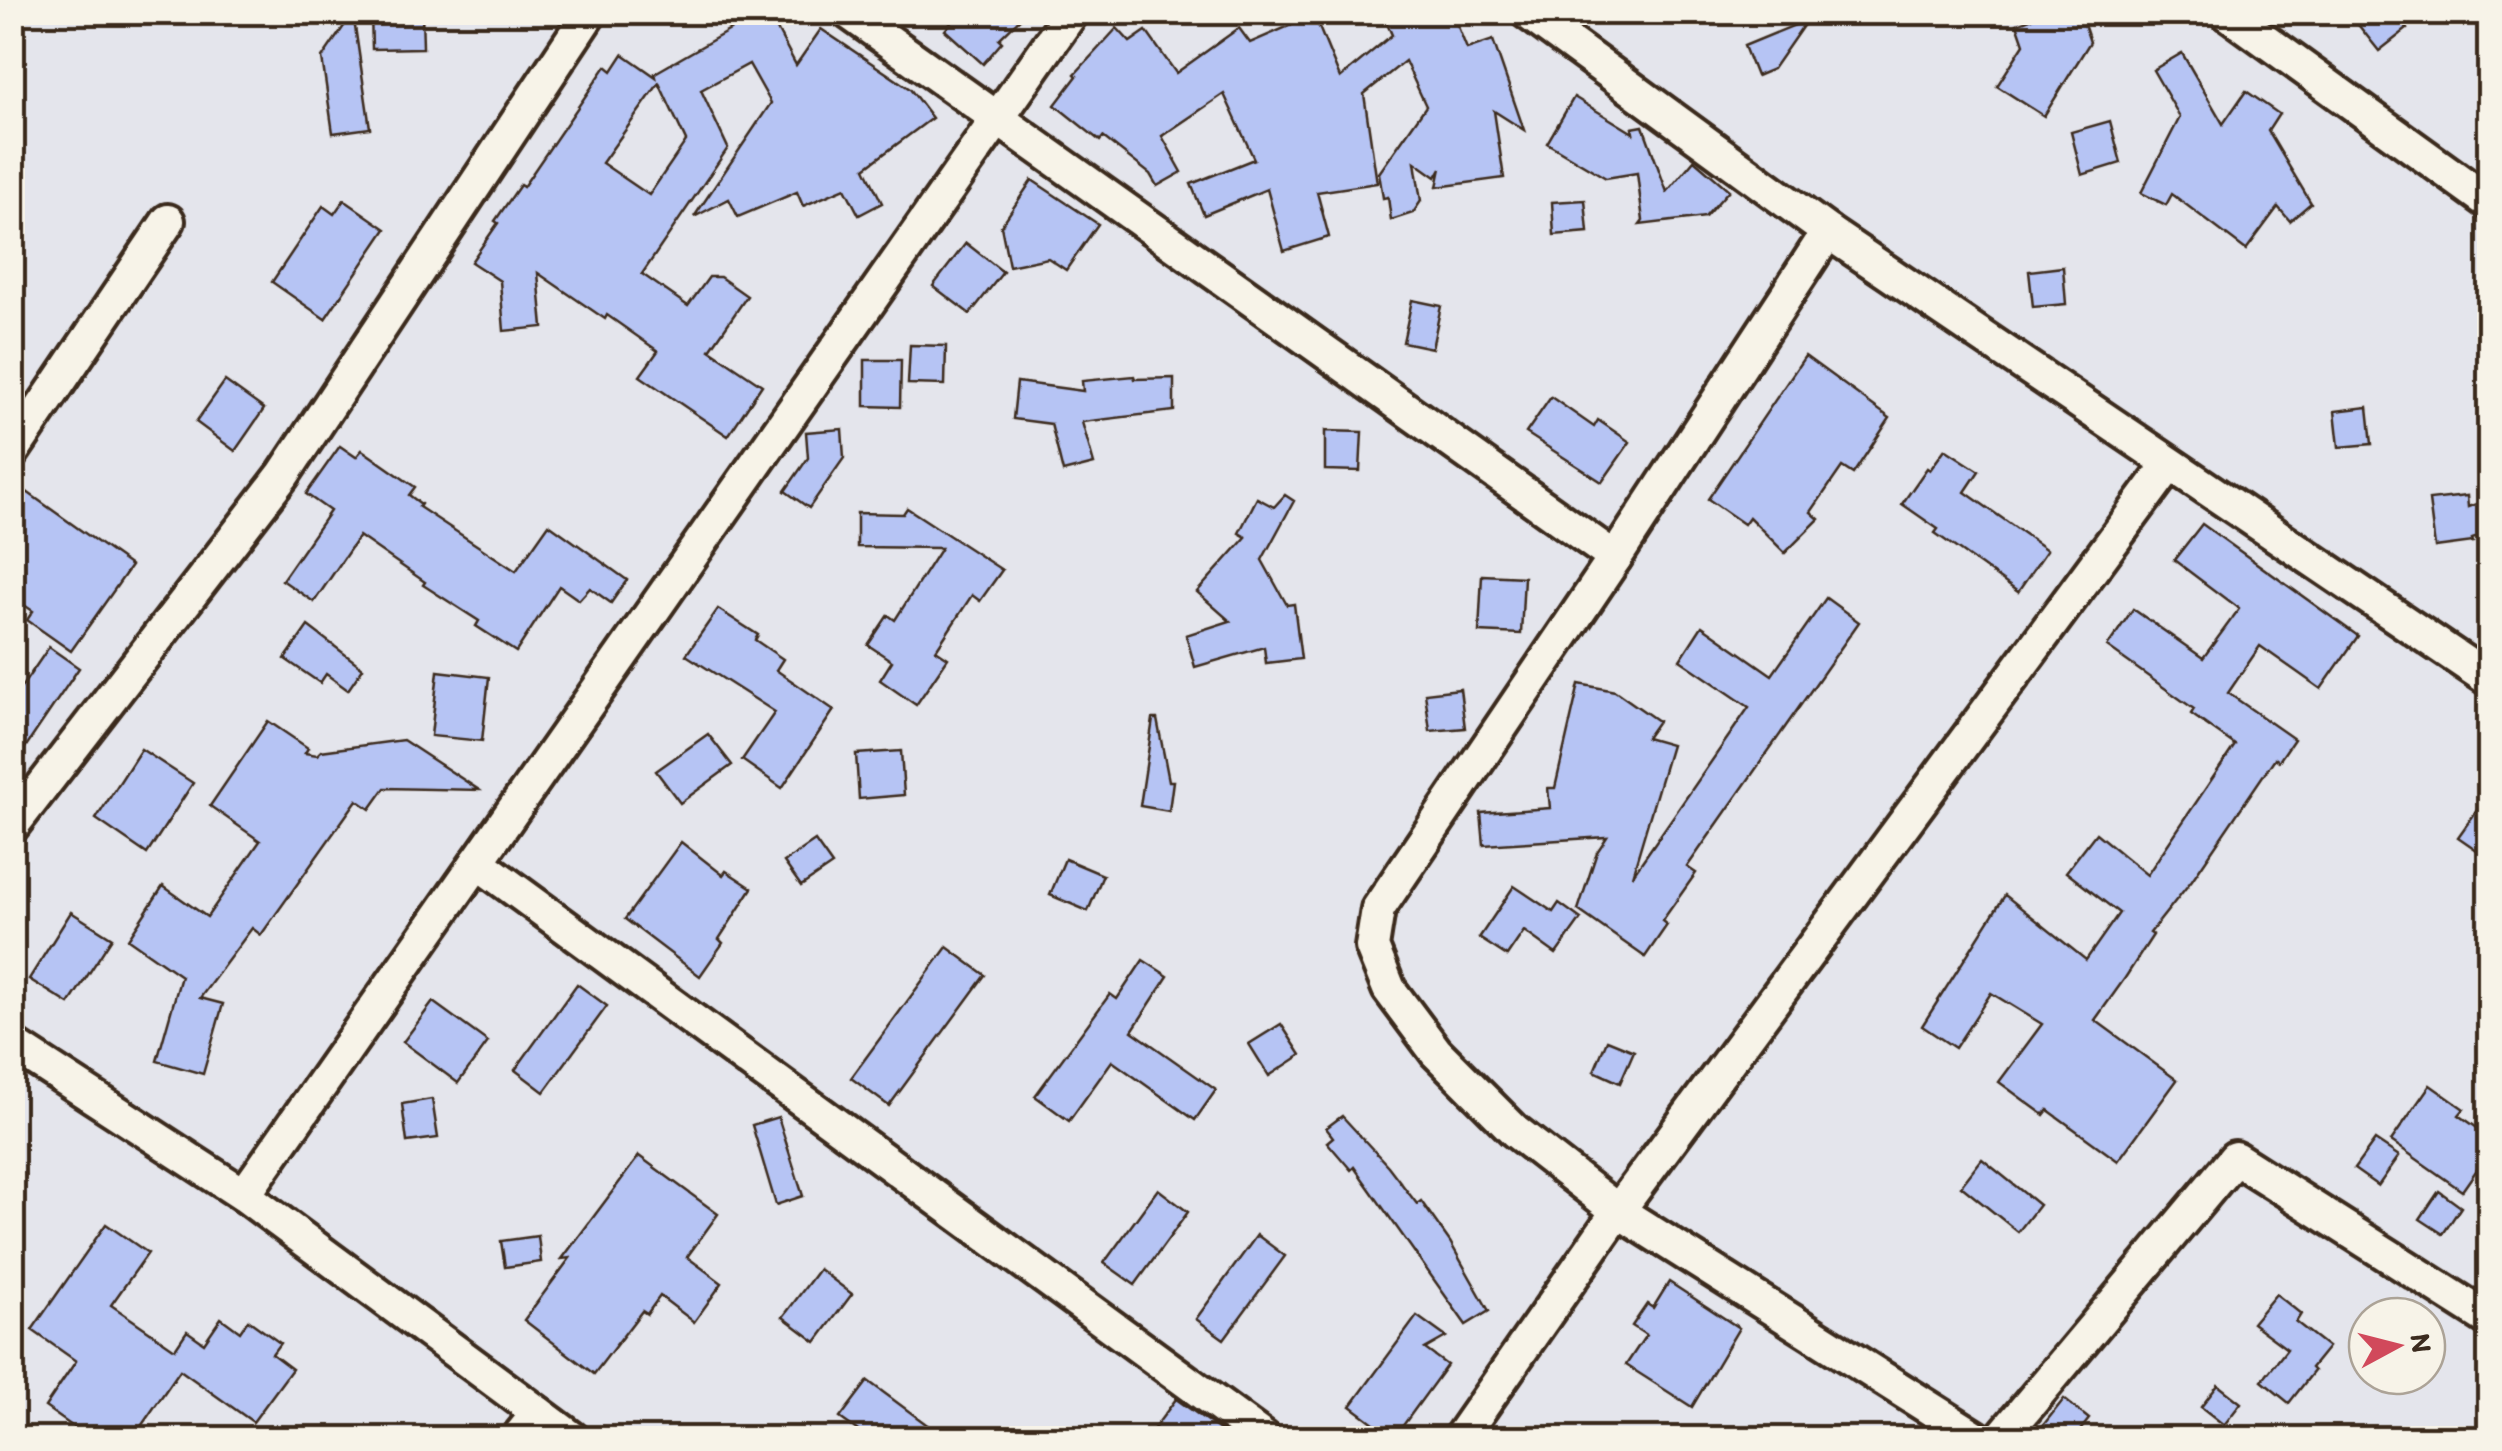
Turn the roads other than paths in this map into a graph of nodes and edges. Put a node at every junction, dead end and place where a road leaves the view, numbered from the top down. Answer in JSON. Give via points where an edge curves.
{"nodes":[{"id":1,"x":590,"y":12,"type":"edge"},
{"id":2,"x":848,"y":12,"type":"edge"},
{"id":3,"x":1072,"y":12,"type":"edge"},
{"id":4,"x":1526,"y":12,"type":"edge"},
{"id":5,"x":2226,"y":12,"type":"edge"},
{"id":6,"x":998,"y":120,"type":"junction"},
{"id":7,"x":2490,"y":203,"type":"edge"},
{"id":8,"x":168,"y":221,"type":"dead end"},
{"id":9,"x":1828,"y":232,"type":"junction"},
{"id":10,"x":12,"y":452,"type":"edge"},
{"id":11,"x":2169,"y":464,"type":"junction"},
{"id":12,"x":1615,"y":558,"type":"junction"},
{"id":13,"x":2490,"y":680,"type":"edge"},
{"id":14,"x":12,"y":826,"type":"edge"},
{"id":15,"x":477,"y":862,"type":"junction"},
{"id":16,"x":12,"y":1044,"type":"edge"},
{"id":17,"x":244,"y":1195,"type":"junction"},
{"id":18,"x":1618,"y":1211,"type":"junction"},
{"id":19,"x":2490,"y":1320,"type":"edge"},
{"id":20,"x":528,"y":1426,"type":"edge"},
{"id":21,"x":572,"y":1438,"type":"edge"},
{"id":22,"x":1264,"y":1438,"type":"edge"},
{"id":23,"x":1460,"y":1438,"type":"edge"},
{"id":24,"x":1977,"y":1438,"type":"edge"},
{"id":25,"x":2001,"y":1438,"type":"edge"}],
"edges":[{"from":1,"to":14,"type":"street","via":[[283,476]]},
{"from":2,"to":6,"type":"street"},
{"from":3,"to":6,"type":"street"},
{"from":4,"to":9,"type":"street"},
{"from":5,"to":7,"type":"street"},
{"from":6,"to":12,"type":"street"},
{"from":6,"to":15,"type":"street"},
{"from":8,"to":10,"type":"street"},
{"from":9,"to":11,"type":"street"},
{"from":9,"to":12,"type":"street"},
{"from":11,"to":13,"type":"street"},
{"from":11,"to":18,"type":"street"},
{"from":12,"to":18,"type":"street","via":[[1378,908],[1372,947],[1389,989],[1436,1052],[1515,1130]]},
{"from":15,"to":17,"type":"street"},
{"from":15,"to":22,"type":"street"},
{"from":16,"to":17,"type":"street"},
{"from":17,"to":20,"type":"street"},
{"from":18,"to":23,"type":"street"},
{"from":18,"to":24,"type":"street"},
{"from":19,"to":25,"type":"street","via":[[2235,1158]]},
{"from":20,"to":21,"type":"street"}]}
